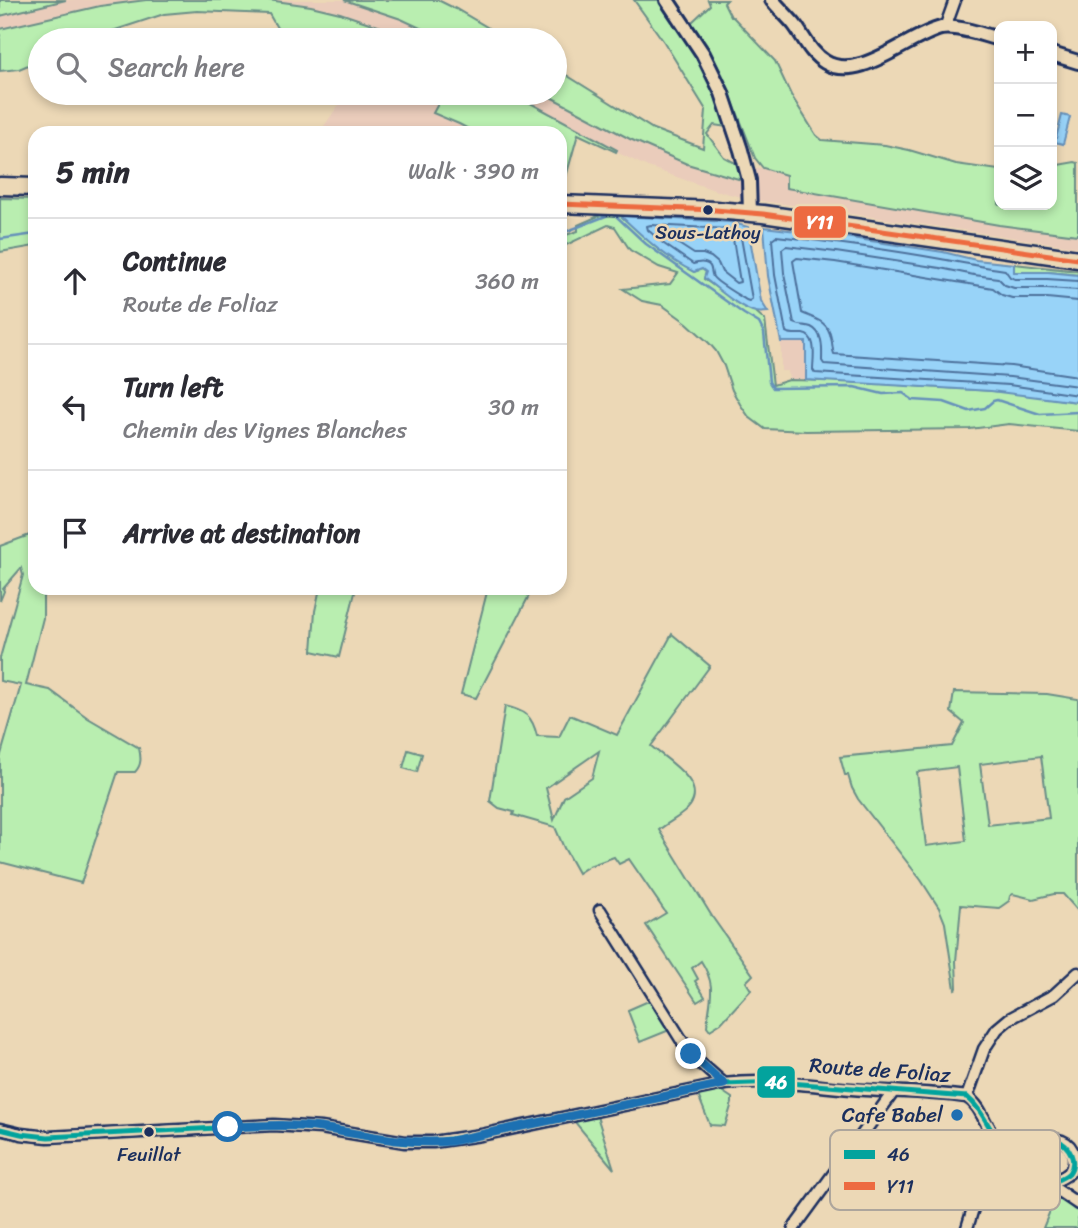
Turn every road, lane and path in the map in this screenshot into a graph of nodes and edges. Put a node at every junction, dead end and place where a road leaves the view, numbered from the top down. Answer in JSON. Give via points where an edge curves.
{"nodes":[{"id":1,"x":667,"y":0,"type":"edge"},
{"id":2,"x":772,"y":0,"type":"edge"},
{"id":3,"x":955,"y":0,"type":"edge"},
{"id":4,"x":945,"y":28,"type":"junction"},
{"id":5,"x":994,"y":38,"type":"edge"},
{"id":6,"x":1057,"y":56,"type":"edge"},
{"id":7,"x":1078,"y":62,"type":"edge"},
{"id":8,"x":0,"y":186,"type":"edge"},
{"id":9,"x":28,"y":187,"type":"edge"},
{"id":10,"x":567,"y":204,"type":"edge"},
{"id":11,"x":750,"y":213,"type":"junction"},
{"id":12,"x":1078,"y":259,"type":"edge"},
{"id":13,"x":600,"y":910,"type":"dead end"},
{"id":14,"x":1078,"y":973,"type":"edge"},
{"id":15,"x":724,"y":1084,"type":"junction"},
{"id":16,"x":894,"y":1091,"type":"junction"},
{"id":17,"x":967,"y":1097,"type":"junction"},
{"id":18,"x":0,"y":1129,"type":"edge"},
{"id":19,"x":866,"y":1130,"type":"edge"},
{"id":20,"x":990,"y":1130,"type":"edge"},
{"id":21,"x":1060,"y":1141,"type":"edge"},
{"id":22,"x":1060,"y":1178,"type":"edge"},
{"id":23,"x":830,"y":1179,"type":"edge"},
{"id":24,"x":1060,"y":1192,"type":"edge"},
{"id":25,"x":1078,"y":1204,"type":"edge"},
{"id":26,"x":973,"y":1210,"type":"edge"},
{"id":27,"x":794,"y":1228,"type":"edge"},
{"id":28,"x":967,"y":1228,"type":"edge"}],
"edges":[{"from":1,"to":11,"type":"street","via":[[704,54],[722,93],[749,180]]},
{"from":2,"to":4,"type":"street","via":[[814,54],[838,66],[872,62]]},
{"from":3,"to":4,"type":"street"},
{"from":4,"to":5,"type":"street"},
{"from":6,"to":7,"type":"street"},
{"from":8,"to":9,"type":"main road"},
{"from":10,"to":11,"type":"main road"},
{"from":11,"to":12,"type":"main road"},
{"from":13,"to":15,"type":"street","via":[[684,1044]]},
{"from":14,"to":17,"type":"street","via":[[1054,995],[1003,1023],[994,1033]]},
{"from":15,"to":16,"type":"street","name":"Route de Foliaz","via":[[778,1082]]},
{"from":15,"to":18,"type":"street","name":"Route de Foliaz","via":[[433,1142],[282,1125],[48,1137]]},
{"from":16,"to":17,"type":"street","name":"Route de Foliaz"},
{"from":16,"to":19,"type":"street"},
{"from":17,"to":20,"type":"street","via":[[977,1105]]},
{"from":21,"to":22,"type":"street","via":[[1069,1145],[1075,1160]]},
{"from":23,"to":27,"type":"street"},
{"from":24,"to":25,"type":"street"},
{"from":26,"to":28,"type":"street"}]}
